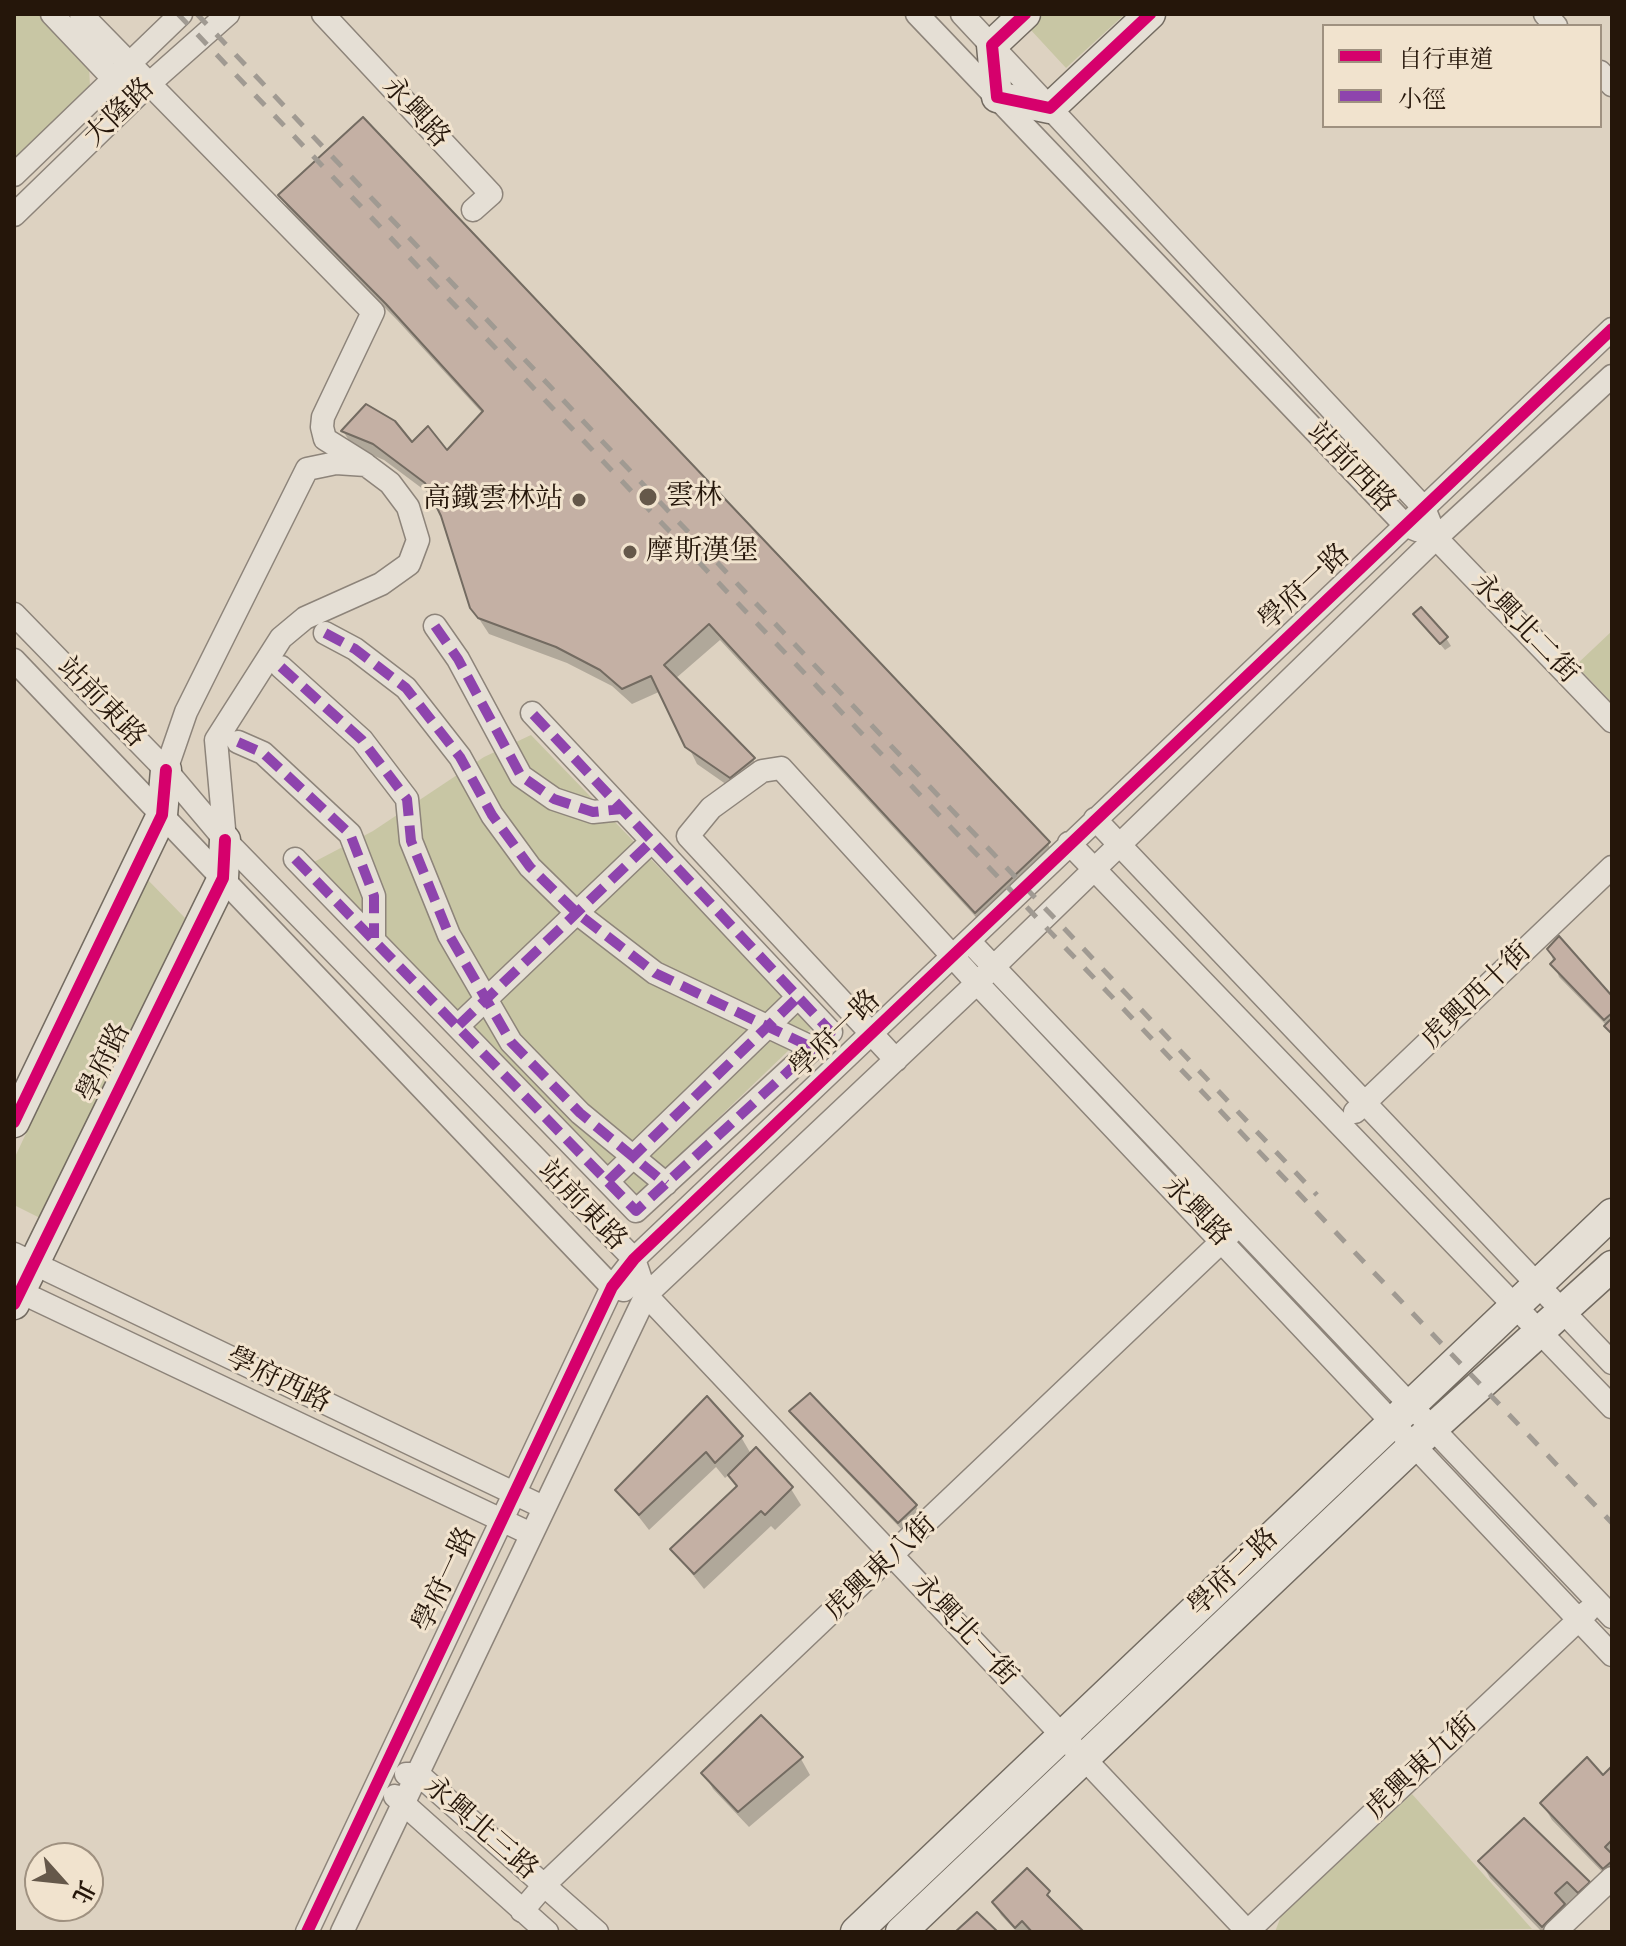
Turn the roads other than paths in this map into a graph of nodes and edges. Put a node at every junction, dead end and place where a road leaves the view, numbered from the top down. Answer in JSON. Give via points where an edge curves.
{"nodes":[{"id":1,"x":52,"y":14,"type":"edge"},
{"id":2,"x":81,"y":14,"type":"edge"},
{"id":3,"x":181,"y":14,"type":"edge"},
{"id":4,"x":228,"y":14,"type":"edge"},
{"id":5,"x":323,"y":14,"type":"edge"},
{"id":6,"x":917,"y":14,"type":"edge"},
{"id":7,"x":962,"y":14,"type":"edge"},
{"id":8,"x":1025,"y":14,"type":"edge"},
{"id":9,"x":1150,"y":14,"type":"edge"},
{"id":10,"x":992,"y":45,"type":"junction"},
{"id":11,"x":121,"y":72,"type":"junction"},
{"id":12,"x":141,"y":92,"type":"junction"},
{"id":13,"x":997,"y":97,"type":"junction"},
{"id":14,"x":1050,"y":108,"type":"junction"},
{"id":15,"x":14,"y":175,"type":"edge"},
{"id":16,"x":473,"y":210,"type":"dead end"},
{"id":17,"x":14,"y":215,"type":"edge"},
{"id":18,"x":1612,"y":329,"type":"edge"},
{"id":19,"x":1612,"y":376,"type":"edge"},
{"id":20,"x":366,"y":465,"type":"junction"},
{"id":21,"x":1424,"y":508,"type":"junction"},
{"id":22,"x":1405,"y":525,"type":"junction"},
{"id":23,"x":1436,"y":538,"type":"junction"},
{"id":24,"x":14,"y":614,"type":"edge"},
{"id":25,"x":435,"y":626,"type":"dead end"},
{"id":26,"x":325,"y":633,"type":"dead end"},
{"id":27,"x":14,"y":660,"type":"edge"},
{"id":28,"x":281,"y":667,"type":"dead end"},
{"id":29,"x":532,"y":713,"type":"dead end"},
{"id":30,"x":1612,"y":721,"type":"edge"},
{"id":31,"x":238,"y":742,"type":"dead end"},
{"id":32,"x":166,"y":770,"type":"junction"},
{"id":33,"x":622,"y":809,"type":"junction"},
{"id":34,"x":162,"y":815,"type":"junction"},
{"id":35,"x":1095,"y":819,"type":"junction"},
{"id":36,"x":225,"y":840,"type":"junction"},
{"id":37,"x":651,"y":842,"type":"junction"},
{"id":38,"x":1069,"y":843,"type":"junction"},
{"id":39,"x":1119,"y":845,"type":"junction"},
{"id":40,"x":295,"y":859,"type":"dead end"},
{"id":41,"x":1612,"y":867,"type":"edge"},
{"id":42,"x":1093,"y":868,"type":"junction"},
{"id":43,"x":223,"y":878,"type":"junction"},
{"id":44,"x":577,"y":913,"type":"junction"},
{"id":45,"x":374,"y":938,"type":"junction"},
{"id":46,"x":961,"y":948,"type":"junction"},
{"id":47,"x":994,"y":967,"type":"junction"},
{"id":48,"x":977,"y":983,"type":"junction"},
{"id":49,"x":798,"y":997,"type":"junction"},
{"id":50,"x":486,"y":1000,"type":"junction"},
{"id":51,"x":459,"y":1025,"type":"junction"},
{"id":52,"x":766,"y":1028,"type":"junction"},
{"id":53,"x":872,"y":1034,"type":"junction"},
{"id":54,"x":813,"y":1048,"type":"junction"},
{"id":55,"x":896,"y":1060,"type":"junction"},
{"id":56,"x":1363,"y":1104,"type":"junction"},
{"id":57,"x":14,"y":1122,"type":"edge"},
{"id":58,"x":1341,"y":1125,"type":"junction"},
{"id":59,"x":631,"y":1158,"type":"junction"},
{"id":60,"x":608,"y":1181,"type":"junction"},
{"id":61,"x":666,"y":1184,"type":"junction"},
{"id":62,"x":1612,"y":1214,"type":"edge"},
{"id":63,"x":1231,"y":1233,"type":"junction"},
{"id":64,"x":23,"y":1259,"type":"edge"},
{"id":65,"x":634,"y":1259,"type":"junction"},
{"id":66,"x":1612,"y":1266,"type":"edge"},
{"id":67,"x":1538,"y":1283,"type":"junction"},
{"id":68,"x":612,"y":1287,"type":"junction"},
{"id":69,"x":16,"y":1295,"type":"edge"},
{"id":70,"x":646,"y":1295,"type":"junction"},
{"id":71,"x":1514,"y":1304,"type":"junction"},
{"id":72,"x":1563,"y":1313,"type":"junction"},
{"id":73,"x":1541,"y":1334,"type":"junction"},
{"id":74,"x":1612,"y":1363,"type":"edge"},
{"id":75,"x":1612,"y":1407,"type":"edge"},
{"id":76,"x":1400,"y":1413,"type":"junction"},
{"id":77,"x":1423,"y":1438,"type":"junction"},
{"id":78,"x":513,"y":1493,"type":"junction"},
{"id":79,"x":543,"y":1507,"type":"junction"},
{"id":80,"x":501,"y":1522,"type":"junction"},
{"id":81,"x":531,"y":1534,"type":"junction"},
{"id":82,"x":894,"y":1556,"type":"junction"},
{"id":83,"x":1605,"y":1609,"type":"edge"},
{"id":84,"x":1579,"y":1620,"type":"junction"},
{"id":85,"x":1612,"y":1655,"type":"edge"},
{"id":86,"x":1074,"y":1747,"type":"junction"},
{"id":87,"x":418,"y":1774,"type":"junction"},
{"id":88,"x":381,"y":1775,"type":"junction"},
{"id":89,"x":402,"y":1805,"type":"junction"},
{"id":90,"x":1612,"y":1878,"type":"edge"},
{"id":91,"x":545,"y":1884,"type":"junction"},
{"id":92,"x":522,"y":1911,"type":"junction"},
{"id":93,"x":307,"y":1932,"type":"edge"},
{"id":94,"x":342,"y":1932,"type":"edge"},
{"id":95,"x":547,"y":1932,"type":"edge"},
{"id":96,"x":597,"y":1932,"type":"edge"},
{"id":97,"x":856,"y":1932,"type":"edge"},
{"id":98,"x":901,"y":1932,"type":"edge"},
{"id":99,"x":1248,"y":1932,"type":"edge"},
{"id":100,"x":1555,"y":1932,"type":"edge"}],
"edges":[{"from":1,"to":11,"type":"street"},
{"from":2,"to":11,"type":"street"},
{"from":3,"to":11,"type":"street","name":"大隆路"},
{"from":4,"to":12,"type":"street","name":"大隆路"},
{"from":5,"to":16,"type":"street","name":"永興路","via":[[491,194]]},
{"from":6,"to":13,"type":"street","name":"站前西路"},
{"from":7,"to":10,"type":"street","name":"站前西路"},
{"from":8,"to":10,"type":"street"},
{"from":9,"to":14,"type":"street"},
{"from":10,"to":13,"type":"street"},
{"from":10,"to":14,"type":"street","name":"站前西路"},
{"from":11,"to":12,"type":"street"},
{"from":11,"to":15,"type":"street","name":"大隆路"},
{"from":12,"to":17,"type":"street","name":"大隆路"},
{"from":12,"to":20,"type":"street","via":[[373,312],[322,427],[325,439]]},
{"from":13,"to":14,"type":"street"},
{"from":13,"to":22,"type":"street","name":"站前西路"},
{"from":14,"to":21,"type":"street","name":"站前西路"},
{"from":18,"to":21,"type":"street","name":"學府一路"},
{"from":19,"to":23,"type":"street","name":"學府一路"},
{"from":20,"to":32,"type":"street","name":"學府路","via":[[336,463],[307,469],[186,712]]},
{"from":20,"to":36,"type":"street","name":"學府路","via":[[390,483],[408,507],[418,540],[409,564],[381,584],[305,618],[281,638],[216,740]]},
{"from":21,"to":22,"type":"street","name":"學府一路"},
{"from":21,"to":23,"type":"street","name":"站前西路"},
{"from":22,"to":23,"type":"street","name":"站前西路"},
{"from":22,"to":35,"type":"street","name":"學府一路"},
{"from":23,"to":30,"type":"street","name":"永興北二街"},
{"from":23,"to":39,"type":"street","name":"學府一路"},
{"from":24,"to":32,"type":"street","name":"站前東路"},
{"from":25,"to":33,"type":"street","via":[[521,776],[554,799],[593,812]]},
{"from":26,"to":44,"type":"street","via":[[406,688],[460,757],[492,815],[530,867]]},
{"from":27,"to":34,"type":"street","name":"站前東路"},
{"from":28,"to":50,"type":"street","via":[[362,740],[407,799],[411,841],[449,935]]},
{"from":29,"to":33,"type":"street"},
{"from":31,"to":45,"type":"street","via":[[263,753],[350,834],[374,896]]},
{"from":32,"to":34,"type":"street","name":"學府路"},
{"from":32,"to":36,"type":"street","name":"站前東路"},
{"from":33,"to":37,"type":"street"},
{"from":34,"to":43,"type":"street","name":"站前東路"},
{"from":34,"to":57,"type":"street","name":"學府路"},
{"from":35,"to":38,"type":"street","name":"學府一路"},
{"from":35,"to":39,"type":"street"},
{"from":36,"to":43,"type":"street","name":"學府路"},
{"from":36,"to":65,"type":"street","name":"站前東路"},
{"from":37,"to":44,"type":"street"},
{"from":37,"to":49,"type":"street"},
{"from":38,"to":42,"type":"street"},
{"from":38,"to":46,"type":"street","name":"學府一路"},
{"from":39,"to":42,"type":"street","name":"學府一路"},
{"from":39,"to":56,"type":"street"},
{"from":40,"to":45,"type":"street"},
{"from":41,"to":56,"type":"street","name":"虎興西十街"},
{"from":42,"to":47,"type":"street","name":"學府一路"},
{"from":42,"to":58,"type":"street"},
{"from":43,"to":64,"type":"street","name":"學府路"},
{"from":43,"to":68,"type":"street","name":"站前東路"},
{"from":44,"to":50,"type":"street"},
{"from":44,"to":52,"type":"street","via":[[655,973]]},
{"from":45,"to":51,"type":"street"},
{"from":46,"to":47,"type":"street","name":"永興路"},
{"from":46,"to":48,"type":"street","name":"永興路"},
{"from":46,"to":53,"type":"street","name":"學府一路"},
{"from":46,"to":53,"type":"street","name":"永興路","via":[[781,768],[762,771],[711,808],[688,836]]},
{"from":47,"to":48,"type":"street","name":"學府一路"},
{"from":47,"to":63,"type":"street","name":"永興路"},
{"from":48,"to":55,"type":"street","name":"學府一路"},
{"from":48,"to":63,"type":"street","name":"永興路"},
{"from":49,"to":52,"type":"street"},
{"from":49,"to":54,"type":"street","via":[[831,1032]]},
{"from":50,"to":51,"type":"street"},
{"from":50,"to":59,"type":"street","via":[[511,1042],[543,1079]]},
{"from":51,"to":60,"type":"street"},
{"from":52,"to":54,"type":"street"},
{"from":52,"to":59,"type":"street"},
{"from":53,"to":55,"type":"street"},
{"from":53,"to":65,"type":"street","name":"學府一路"},
{"from":54,"to":61,"type":"street"},
{"from":55,"to":70,"type":"street","name":"學府一路"},
{"from":56,"to":58,"type":"street","name":"虎興西十街"},
{"from":56,"to":67,"type":"street"},
{"from":58,"to":71,"type":"street"},
{"from":59,"to":60,"type":"street"},
{"from":59,"to":61,"type":"street"},
{"from":60,"to":61,"type":"street","via":[[636,1211]]},
{"from":62,"to":67,"type":"street","name":"學府二路"},
{"from":63,"to":76,"type":"street","name":"永興路"},
{"from":63,"to":82,"type":"street","name":"虎興東八街"},
{"from":64,"to":69,"type":"street","name":"學府路"},
{"from":64,"to":78,"type":"street","name":"學府西路"},
{"from":65,"to":68,"type":"street","name":"學府一路"},
{"from":65,"to":70,"type":"street","name":"站前東路"},
{"from":66,"to":72,"type":"street","name":"學府二路"},
{"from":67,"to":71,"type":"street","name":"學府二路"},
{"from":67,"to":72,"type":"street"},
{"from":68,"to":70,"type":"street","name":"站前東路"},
{"from":68,"to":78,"type":"street","name":"學府一路"},
{"from":69,"to":80,"type":"street","name":"學府西路"},
{"from":70,"to":79,"type":"street","name":"學府一路"},
{"from":70,"to":82,"type":"street","name":"永興北一街"},
{"from":71,"to":73,"type":"street"},
{"from":71,"to":76,"type":"street","name":"學府二路"},
{"from":72,"to":73,"type":"street","name":"學府二路"},
{"from":72,"to":74,"type":"street"},
{"from":73,"to":75,"type":"street"},
{"from":73,"to":77,"type":"street","name":"學府二路"},
{"from":76,"to":77,"type":"street","name":"永興路"},
{"from":76,"to":86,"type":"street","name":"學府二路"},
{"from":77,"to":83,"type":"street","name":"永興路"},
{"from":77,"to":84,"type":"street","name":"永興路"},
{"from":77,"to":86,"type":"street","name":"學府二路"},
{"from":78,"to":79,"type":"street","name":"學府西路"},
{"from":78,"to":80,"type":"street","name":"學府一路"},
{"from":79,"to":81,"type":"street","name":"學府一路"},
{"from":80,"to":81,"type":"street","name":"學府西路"},
{"from":80,"to":88,"type":"street","name":"學府一路"},
{"from":81,"to":87,"type":"street","name":"學府一路"},
{"from":82,"to":86,"type":"street","name":"永興北一街"},
{"from":82,"to":91,"type":"street","name":"虎興東八街"},
{"from":83,"to":84,"type":"street","name":"虎興東九街"},
{"from":84,"to":85,"type":"street","name":"永興路"},
{"from":84,"to":99,"type":"street","name":"虎興東九街"},
{"from":86,"to":97,"type":"street","name":"學府二路"},
{"from":86,"to":98,"type":"street","name":"學府二路"},
{"from":86,"to":99,"type":"street","name":"永興北一街"},
{"from":87,"to":88,"type":"street","name":"永興北三路"},
{"from":87,"to":89,"type":"street","name":"學府一路"},
{"from":87,"to":91,"type":"street","name":"永興北三路"},
{"from":88,"to":89,"type":"street","name":"永興北三路"},
{"from":88,"to":93,"type":"street","name":"學府一路"},
{"from":89,"to":92,"type":"street","name":"永興北三路"},
{"from":89,"to":94,"type":"street","name":"學府一路"},
{"from":90,"to":100,"type":"street"},
{"from":91,"to":92,"type":"street","name":"虎興東八街"},
{"from":91,"to":96,"type":"street","name":"永興北三路"},
{"from":92,"to":95,"type":"street","name":"永興北三路"}]}
